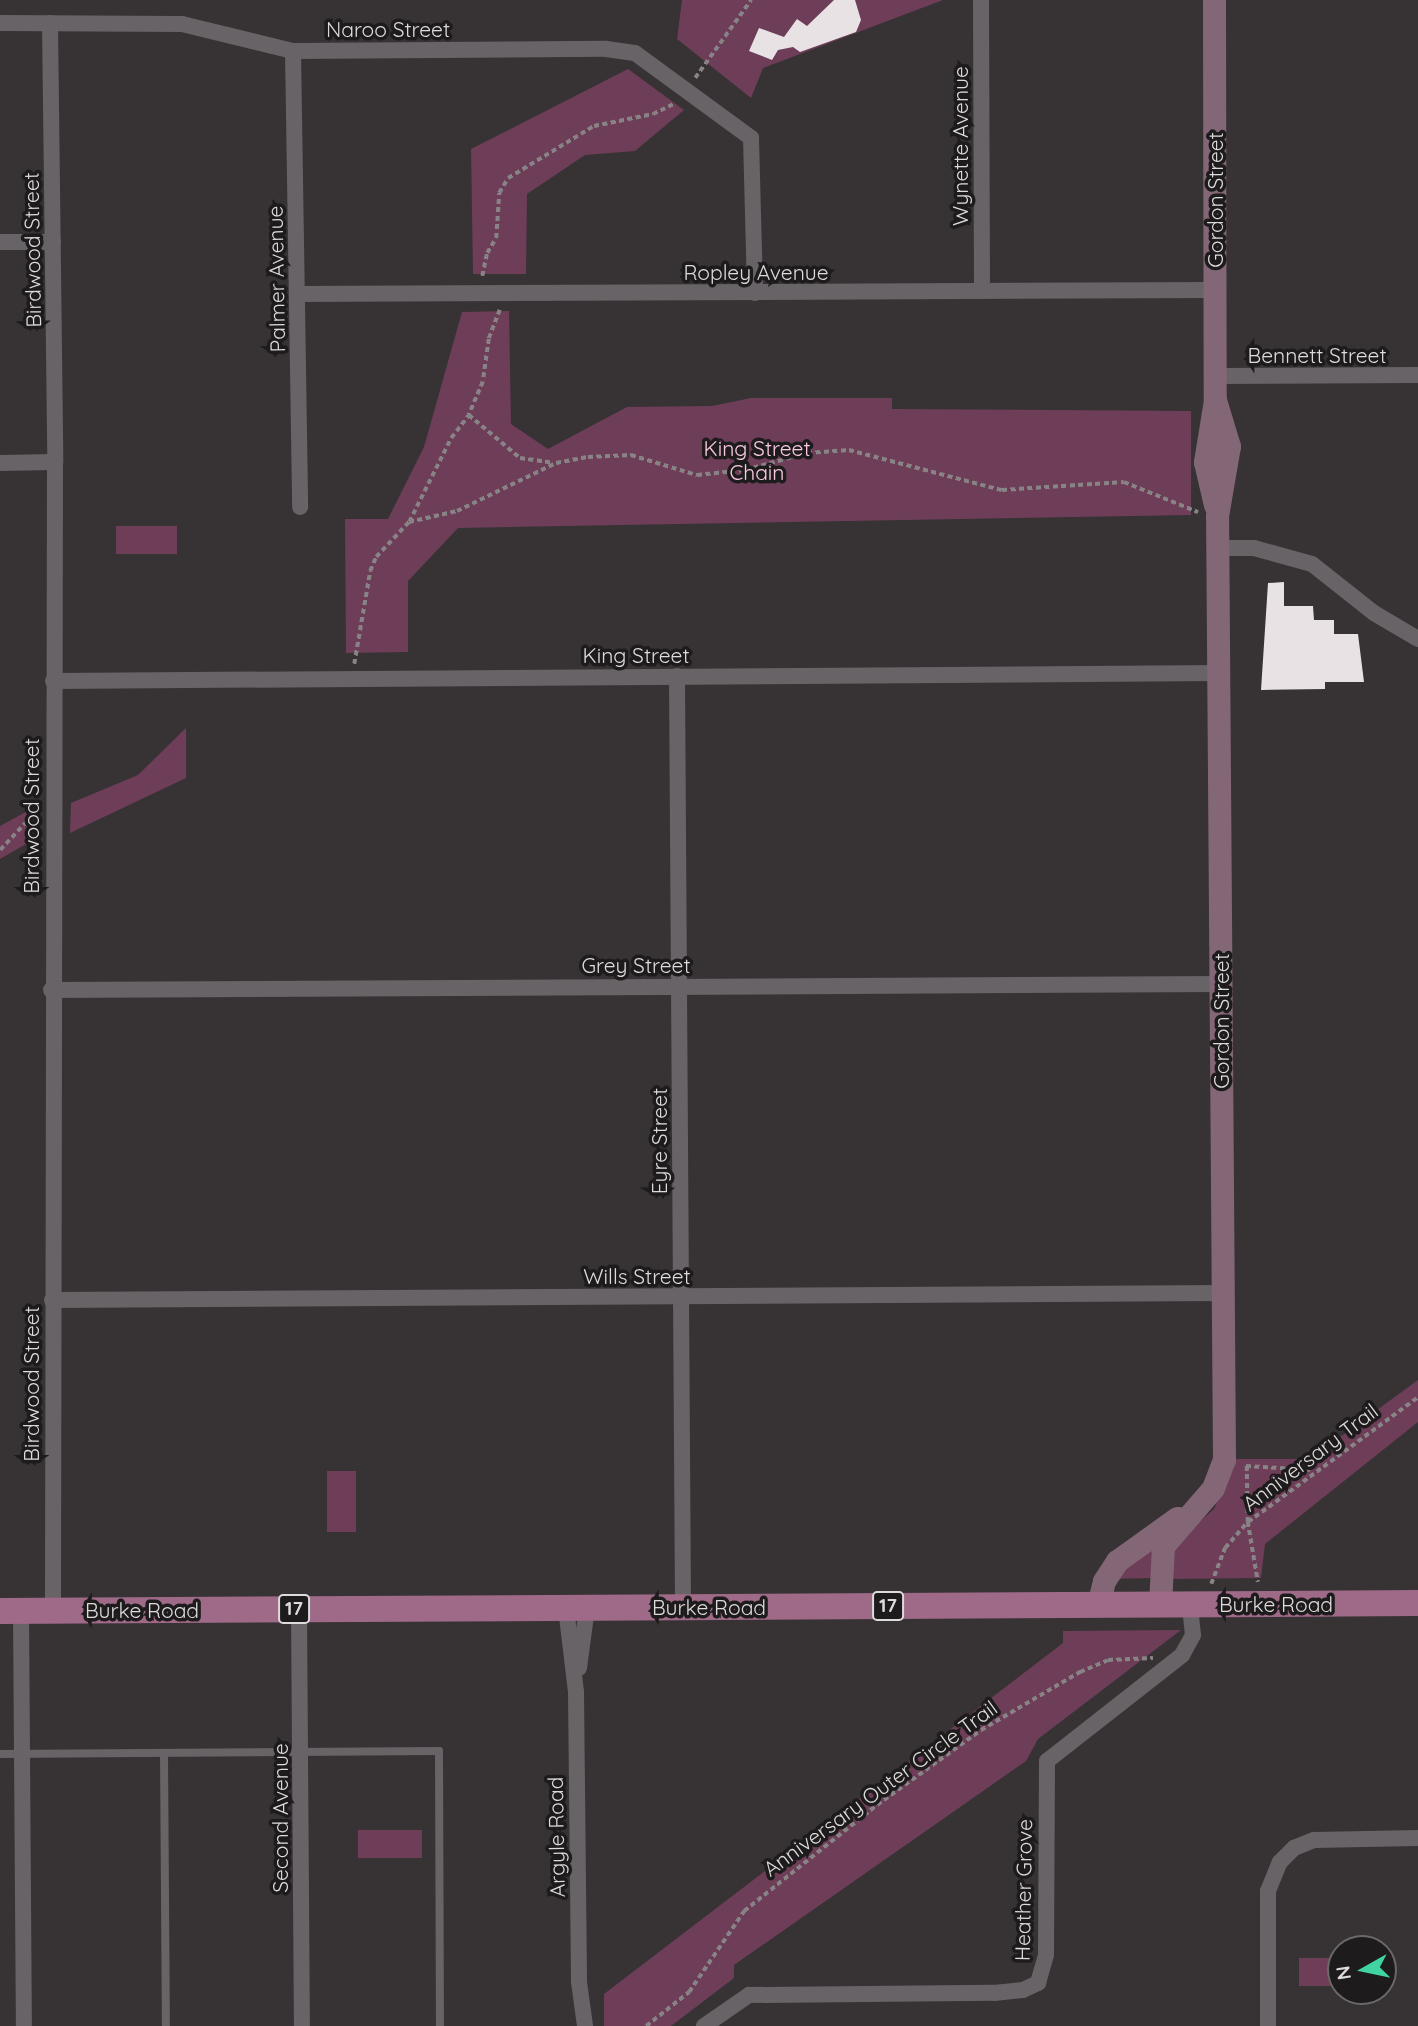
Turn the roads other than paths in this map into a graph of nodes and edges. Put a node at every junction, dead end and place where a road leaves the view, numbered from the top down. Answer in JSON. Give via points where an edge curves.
{"nodes":[{"id":1,"x":981,"y":0,"type":"edge"},
{"id":2,"x":1213,"y":0,"type":"edge"},
{"id":3,"x":0,"y":23,"type":"edge"},
{"id":4,"x":50,"y":23,"type":"junction"},
{"id":5,"x":293,"y":51,"type":"junction"},
{"id":6,"x":0,"y":242,"type":"edge"},
{"id":7,"x":52,"y":242,"type":"junction"},
{"id":8,"x":1215,"y":290,"type":"junction"},
{"id":9,"x":982,"y":291,"type":"junction"},
{"id":10,"x":755,"y":293,"type":"junction"},
{"id":11,"x":297,"y":294,"type":"junction"},
{"id":12,"x":1418,"y":375,"type":"edge"},
{"id":13,"x":1215,"y":376,"type":"junction"},
{"id":14,"x":55,"y":462,"type":"junction"},
{"id":15,"x":0,"y":463,"type":"edge"},
{"id":16,"x":300,"y":507,"type":"dead end"},
{"id":17,"x":1218,"y":548,"type":"junction"},
{"id":18,"x":1418,"y":639,"type":"edge"},
{"id":19,"x":1219,"y":673,"type":"junction"},
{"id":20,"x":677,"y":676,"type":"junction"},
{"id":21,"x":53,"y":681,"type":"junction"},
{"id":22,"x":1221,"y":984,"type":"junction"},
{"id":23,"x":680,"y":986,"type":"junction"},
{"id":24,"x":51,"y":989,"type":"junction"},
{"id":25,"x":1223,"y":1293,"type":"junction"},
{"id":26,"x":681,"y":1297,"type":"junction"},
{"id":27,"x":52,"y":1300,"type":"junction"},
{"id":28,"x":1187,"y":1514,"type":"junction"},
{"id":29,"x":1418,"y":1603,"type":"edge"},
{"id":30,"x":1200,"y":1604,"type":"junction"},
{"id":31,"x":1098,"y":1605,"type":"junction"},
{"id":32,"x":1160,"y":1605,"type":"junction"},
{"id":33,"x":683,"y":1607,"type":"junction"},
{"id":34,"x":576,"y":1608,"type":"junction"},
{"id":35,"x":299,"y":1609,"type":"junction"},
{"id":36,"x":11,"y":1611,"type":"edge"},
{"id":37,"x":53,"y":1611,"type":"junction"},
{"id":38,"x":300,"y":1752,"type":"junction"},
{"id":39,"x":164,"y":1753,"type":"junction"},
{"id":40,"x":0,"y":1754,"type":"edge"},
{"id":41,"x":22,"y":1754,"type":"junction"},
{"id":42,"x":1418,"y":1838,"type":"edge"},
{"id":43,"x":579,"y":1982,"type":"junction"},
{"id":44,"x":24,"y":2026,"type":"edge"},
{"id":45,"x":166,"y":2026,"type":"edge"},
{"id":46,"x":302,"y":2026,"type":"edge"},
{"id":47,"x":440,"y":2026,"type":"edge"},
{"id":48,"x":573,"y":2026,"type":"edge"},
{"id":49,"x":585,"y":2026,"type":"edge"},
{"id":50,"x":704,"y":2026,"type":"edge"},
{"id":51,"x":1268,"y":2026,"type":"edge"}],
"edges":[{"from":1,"to":9,"type":"street","name":"Wynette Avenue"},
{"from":2,"to":8,"type":"street","name":"Gordon Street"},
{"from":3,"to":4,"type":"street","name":"Naroo Street"},
{"from":4,"to":5,"type":"street","name":"Naroo Street","via":[[182,24]]},
{"from":4,"to":7,"type":"street","name":"Birdwood Street"},
{"from":5,"to":10,"type":"street","name":"Naroo Street","via":[[619,50],[646,59],[751,138]]},
{"from":5,"to":11,"type":"street","name":"Palmer Avenue"},
{"from":6,"to":7,"type":"street"},
{"from":7,"to":14,"type":"street","name":"Birdwood Street"},
{"from":8,"to":9,"type":"street","name":"Ropley Avenue"},
{"from":8,"to":13,"type":"street","name":"Gordon Street"},
{"from":9,"to":10,"type":"street","name":"Ropley Avenue"},
{"from":10,"to":11,"type":"street","name":"Ropley Avenue"},
{"from":11,"to":16,"type":"street","name":"Palmer Avenue"},
{"from":12,"to":13,"type":"street","name":"Bennett Street"},
{"from":13,"to":17,"type":"street","name":"Gordon Street","via":[[1215,400],[1229,446],[1217,516]]},
{"from":14,"to":15,"type":"street"},
{"from":14,"to":21,"type":"street","name":"Birdwood Street"},
{"from":17,"to":18,"type":"street","via":[[1254,548],[1312,564],[1374,613]]},
{"from":17,"to":19,"type":"street","name":"Gordon Street"},
{"from":19,"to":20,"type":"street","name":"King Street"},
{"from":19,"to":22,"type":"street","name":"Gordon Street"},
{"from":20,"to":21,"type":"street","name":"King Street"},
{"from":20,"to":23,"type":"street","name":"Eyre Street"},
{"from":21,"to":24,"type":"street","name":"Birdwood Street"},
{"from":22,"to":23,"type":"street","name":"Grey Street"},
{"from":22,"to":25,"type":"street","name":"Gordon Street"},
{"from":23,"to":24,"type":"street","name":"Grey Street"},
{"from":23,"to":26,"type":"street","name":"Eyre Street"},
{"from":24,"to":27,"type":"street","name":"Birdwood Street"},
{"from":25,"to":26,"type":"street","name":"Wills Street"},
{"from":25,"to":28,"type":"street","name":"Gordon Street","via":[[1224,1460],[1213,1488]]},
{"from":26,"to":27,"type":"street","name":"Wills Street"},
{"from":26,"to":33,"type":"street","name":"Eyre Street"},
{"from":27,"to":37,"type":"street","name":"Birdwood Street"},
{"from":28,"to":31,"type":"street","name":"Gordon Street","via":[[1164,1525],[1117,1562],[1104,1581]]},
{"from":28,"to":32,"type":"street","name":"Gordon Street","via":[[1163,1546]]},
{"from":29,"to":30,"type":"main road","name":"Burke Road","number":"17"},
{"from":30,"to":32,"type":"main road","name":"Burke Road","number":"17"},
{"from":30,"to":50,"type":"street","name":"Heather Grove","via":[[1193,1635],[1182,1655],[1047,1761],[1046,1955],[1038,1983],[1023,1990],[994,1993],[749,1995]]},
{"from":31,"to":32,"type":"main road","name":"Burke Road","number":"17"},
{"from":31,"to":33,"type":"main road","name":"Burke Road","number":"17"},
{"from":33,"to":34,"type":"main road","name":"Burke Road","number":"17"},
{"from":34,"to":35,"type":"main road","name":"Burke Road","number":"17"},
{"from":34,"to":43,"type":"street","name":"Argyle Road"},
{"from":35,"to":37,"type":"main road","name":"Burke Road","number":"17"},
{"from":35,"to":38,"type":"street","name":"Second Avenue"},
{"from":36,"to":37,"type":"main road","name":"Burke Road","number":"17"},
{"from":36,"to":41,"type":"street"},
{"from":38,"to":39,"type":"lane"},
{"from":38,"to":46,"type":"street","name":"Second Avenue"},
{"from":38,"to":47,"type":"lane","via":[[439,1751]]},
{"from":39,"to":41,"type":"lane"},
{"from":39,"to":45,"type":"lane"},
{"from":40,"to":41,"type":"lane"},
{"from":41,"to":44,"type":"street"},
{"from":42,"to":51,"type":"street","via":[[1314,1840],[1280,1862],[1268,1891]]},
{"from":43,"to":48,"type":"street","name":"Argyle Road"},
{"from":43,"to":49,"type":"street","name":"Argyle Road"}]}
